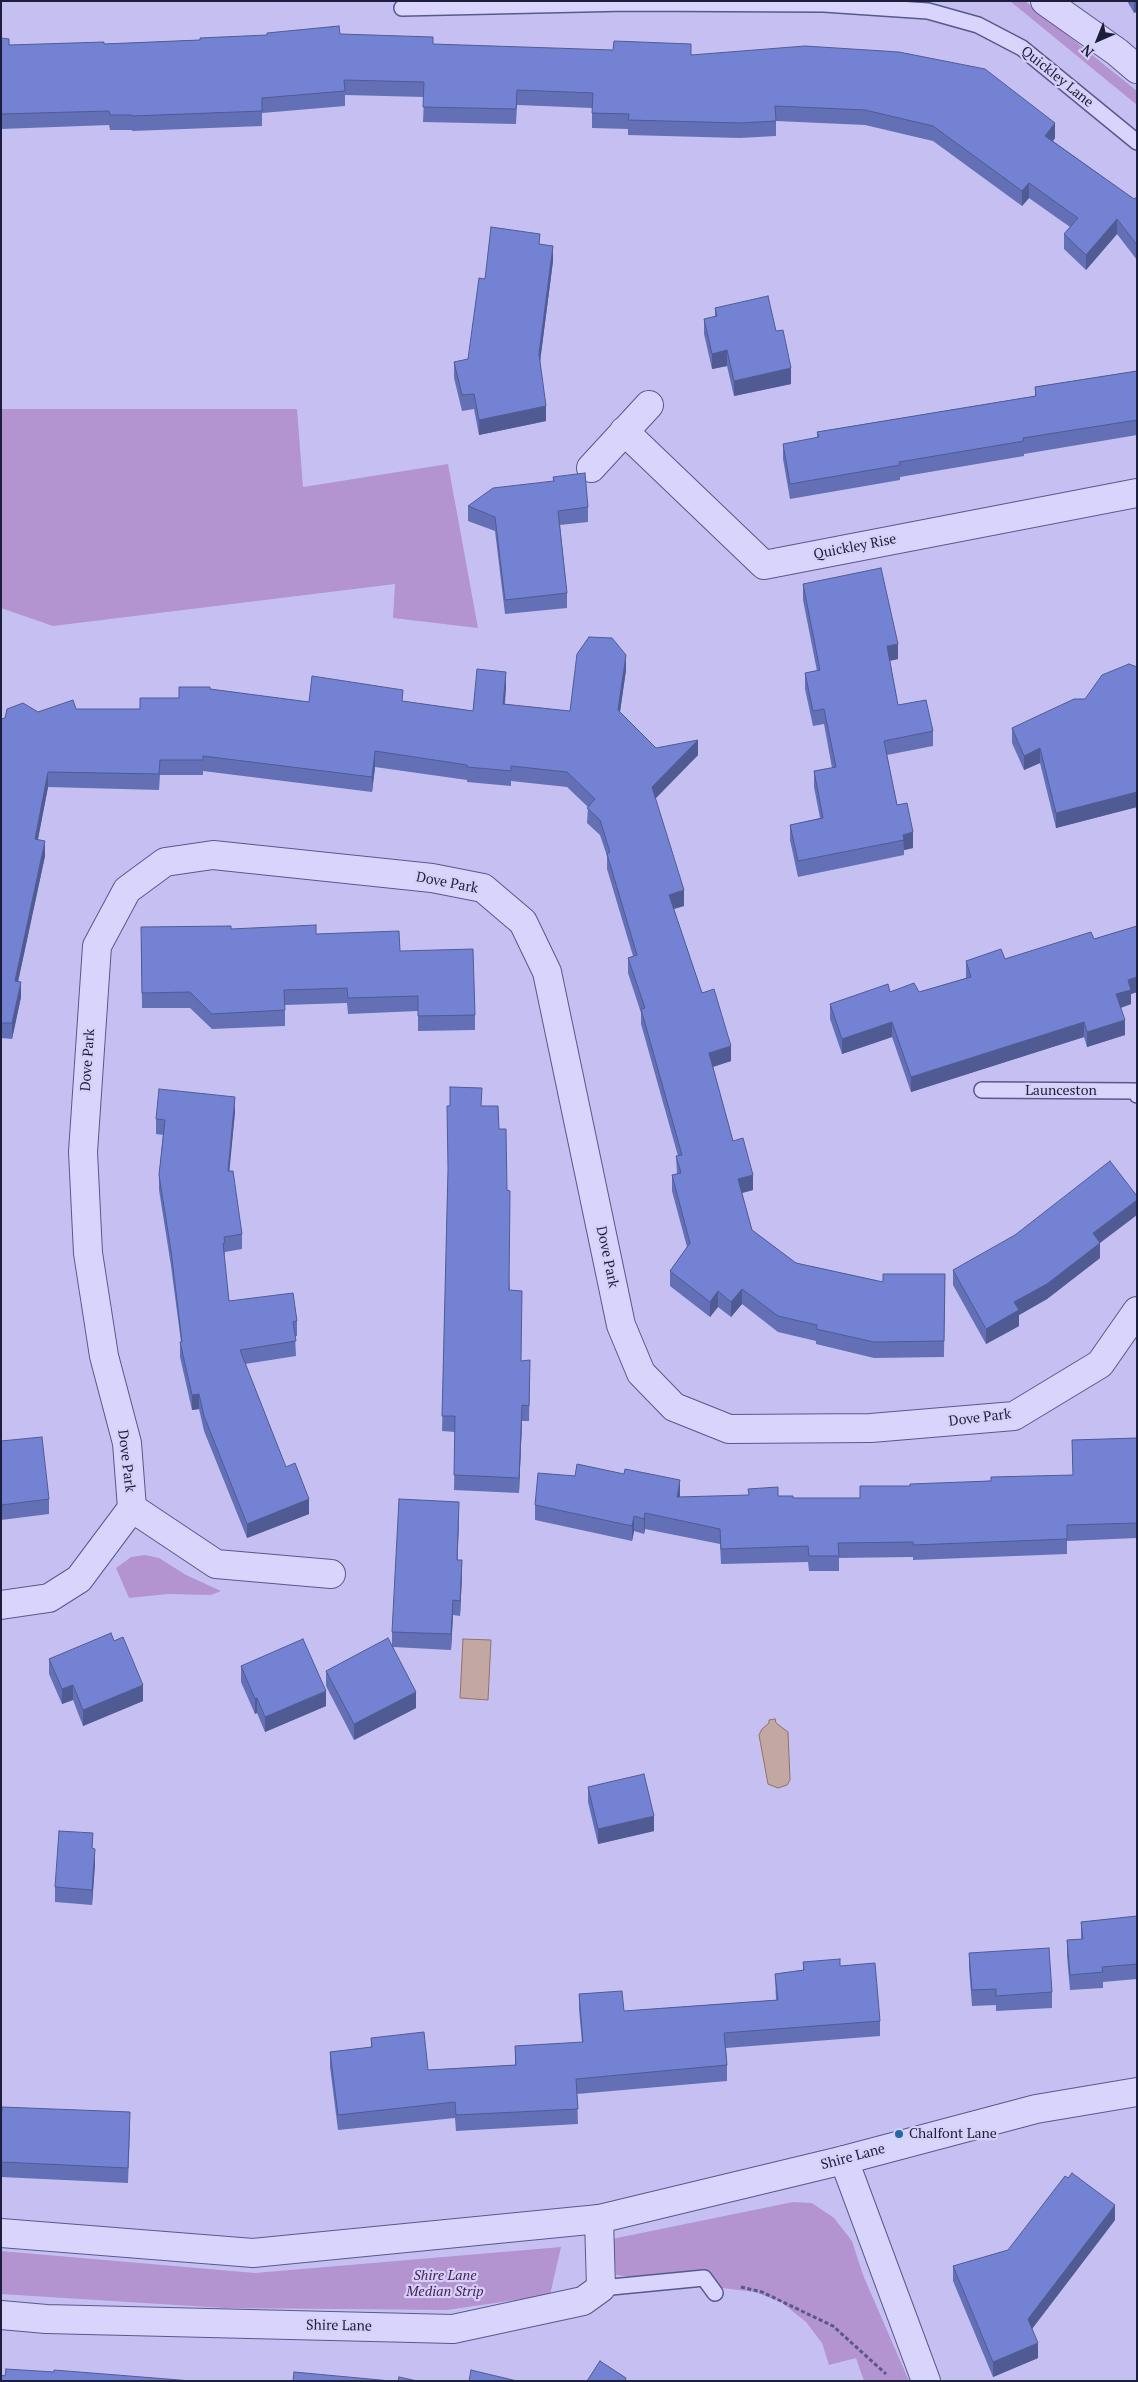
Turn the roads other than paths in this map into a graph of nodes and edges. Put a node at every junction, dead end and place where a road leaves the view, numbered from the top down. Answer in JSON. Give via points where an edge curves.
{"nodes":[{"id":1,"x":1045,"y":1,"type":"edge"},
{"id":2,"x":571,"y":3,"type":"edge"},
{"id":3,"x":824,"y":3,"type":"edge"},
{"id":4,"x":402,"y":8,"type":"dead end"},
{"id":5,"x":1137,"y":69,"type":"edge"},
{"id":6,"x":1137,"y":142,"type":"edge"},
{"id":7,"x":649,"y":405,"type":"dead end"},
{"id":8,"x":624,"y":431,"type":"junction"},
{"id":9,"x":591,"y":468,"type":"dead end"},
{"id":10,"x":1137,"y":493,"type":"edge"},
{"id":11,"x":982,"y":1090,"type":"dead end"},
{"id":12,"x":1137,"y":1095,"type":"edge"},
{"id":13,"x":1137,"y":1311,"type":"edge"},
{"id":14,"x":132,"y":1508,"type":"junction"},
{"id":15,"x":331,"y":1574,"type":"dead end"},
{"id":16,"x":1,"y":1605,"type":"edge"},
{"id":17,"x":1137,"y":2092,"type":"edge"},
{"id":18,"x":844,"y":2160,"type":"junction"},
{"id":19,"x":599,"y":2219,"type":"junction"},
{"id":20,"x":1,"y":2233,"type":"edge"},
{"id":21,"x":601,"y":2288,"type":"junction"},
{"id":22,"x":715,"y":2292,"type":"dead end"},
{"id":23,"x":1,"y":2315,"type":"edge"},
{"id":24,"x":926,"y":2381,"type":"edge"}],
"edges":[{"from":1,"to":5,"type":"street"},
{"from":2,"to":3,"type":"lane","name":"Quickley Lane"},
{"from":2,"to":4,"type":"lane","name":"Quickley Lane"},
{"from":3,"to":6,"type":"lane","name":"Quickley Lane","via":[[928,11],[978,25],[1022,48]]},
{"from":7,"to":8,"type":"street"},
{"from":8,"to":9,"type":"street"},
{"from":8,"to":10,"type":"street","name":"Quickley Rise","via":[[764,565]]},
{"from":11,"to":12,"type":"lane","name":"Launceston","via":[[1135,1091]]},
{"from":13,"to":14,"type":"street","name":"Dove Park","via":[[1100,1364],[1014,1416],[871,1428],[729,1429],[674,1406],[641,1373],[621,1325],[546,972],[523,922],[483,888],[432,878],[213,855],[165,862],[127,890],[97,946],[83,1152],[88,1253],[104,1356],[127,1443]]},
{"from":14,"to":15,"type":"street","name":"Dove Park","via":[[216,1564]]},
{"from":14,"to":16,"type":"street","name":"Dove Park","via":[[79,1580],[49,1598]]},
{"from":17,"to":18,"type":"street","name":"Shire Lane","via":[[1036,2109]]},
{"from":18,"to":19,"type":"street","name":"Shire Lane"},
{"from":18,"to":24,"type":"street"},
{"from":19,"to":20,"type":"street","name":"Shire Lane","via":[[253,2253]]},
{"from":19,"to":21,"type":"street"},
{"from":21,"to":22,"type":"lane","via":[[704,2278]]},
{"from":21,"to":23,"type":"street","name":"Shire Lane","via":[[583,2301],[453,2329],[46,2319]]}]}
